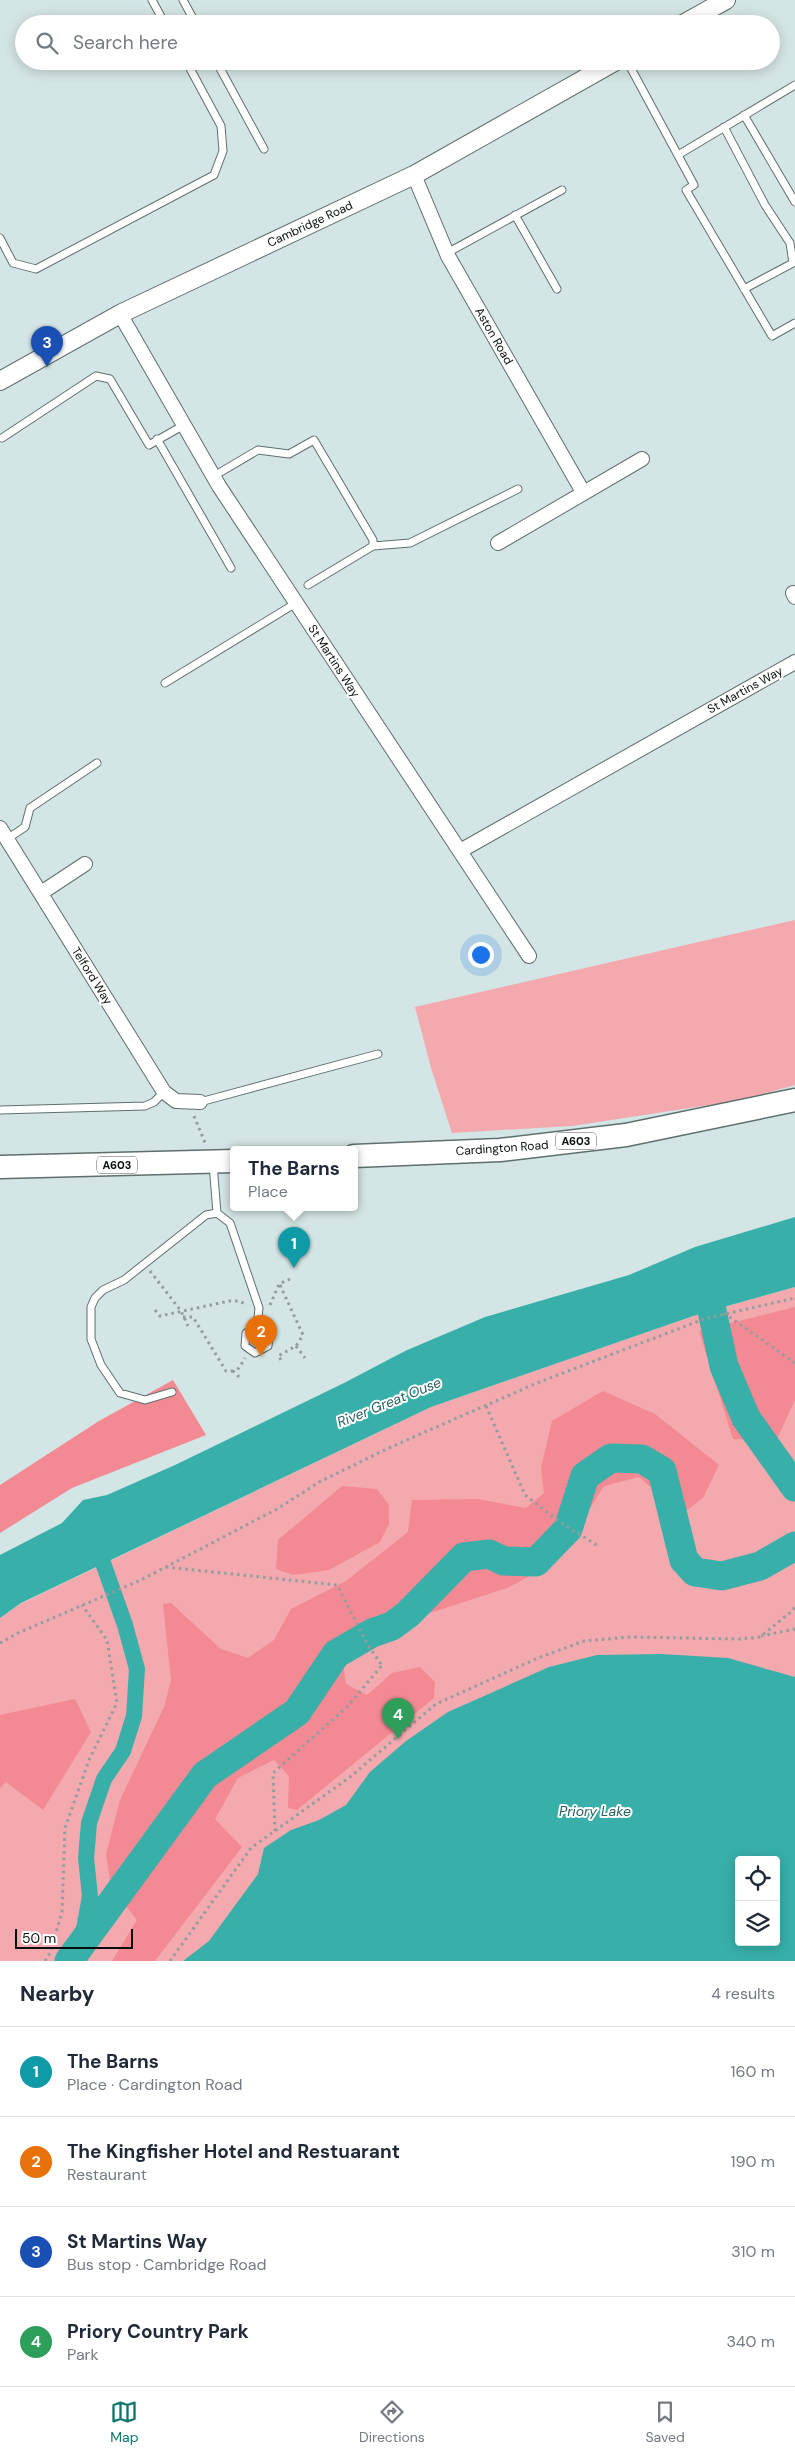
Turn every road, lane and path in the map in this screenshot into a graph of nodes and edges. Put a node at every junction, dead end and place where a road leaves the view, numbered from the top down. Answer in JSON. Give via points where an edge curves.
{"nodes":[{"id":1,"x":152,"y":0,"type":"edge"},
{"id":2,"x":183,"y":0,"type":"edge"},
{"id":3,"x":726,"y":0,"type":"edge"},
{"id":4,"x":160,"y":15,"type":"edge"},
{"id":5,"x":191,"y":15,"type":"edge"},
{"id":6,"x":699,"y":15,"type":"edge"},
{"id":7,"x":191,"y":70,"type":"edge"},
{"id":8,"x":221,"y":70,"type":"edge"},
{"id":9,"x":600,"y":70,"type":"edge"},
{"id":10,"x":632,"y":70,"type":"edge"},
{"id":11,"x":795,"y":85,"type":"edge"},
{"id":12,"x":744,"y":116,"type":"junction"},
{"id":13,"x":724,"y":127,"type":"junction"},
{"id":14,"x":264,"y":149,"type":"dead end"},
{"id":15,"x":678,"y":155,"type":"junction"},
{"id":16,"x":414,"y":176,"type":"junction"},
{"id":17,"x":562,"y":190,"type":"dead end"},
{"id":18,"x":795,"y":202,"type":"edge"},
{"id":19,"x":515,"y":216,"type":"junction"},
{"id":20,"x":0,"y":238,"type":"edge"},
{"id":21,"x":447,"y":252,"type":"junction"},
{"id":22,"x":557,"y":289,"type":"dead end"},
{"id":23,"x":744,"y":289,"type":"junction"},
{"id":24,"x":120,"y":314,"type":"junction"},
{"id":25,"x":795,"y":323,"type":"edge"},
{"id":26,"x":0,"y":381,"type":"edge"},
{"id":27,"x":184,"y":425,"type":"junction"},
{"id":28,"x":2,"y":438,"type":"dead end"},
{"id":29,"x":157,"y":440,"type":"junction"},
{"id":30,"x":642,"y":459,"type":"dead end"},
{"id":31,"x":214,"y":476,"type":"junction"},
{"id":32,"x":518,"y":490,"type":"dead end"},
{"id":33,"x":583,"y":492,"type":"junction"},
{"id":34,"x":498,"y":543,"type":"dead end"},
{"id":35,"x":374,"y":546,"type":"junction"},
{"id":36,"x":231,"y":568,"type":"dead end"},
{"id":37,"x":308,"y":585,"type":"dead end"},
{"id":38,"x":296,"y":603,"type":"junction"},
{"id":39,"x":795,"y":662,"type":"edge"},
{"id":40,"x":165,"y":683,"type":"dead end"},
{"id":41,"x":98,"y":763,"type":"dead end"},
{"id":42,"x":4,"y":833,"type":"edge"},
{"id":43,"x":460,"y":851,"type":"junction"},
{"id":44,"x":86,"y":864,"type":"dead end"},
{"id":45,"x":41,"y":893,"type":"junction"},
{"id":46,"x":529,"y":956,"type":"dead end"},
{"id":47,"x":378,"y":1054,"type":"dead end"},
{"id":48,"x":164,"y":1092,"type":"junction"},
{"id":49,"x":795,"y":1100,"type":"edge"},
{"id":50,"x":194,"y":1102,"type":"junction"},
{"id":51,"x":0,"y":1110,"type":"edge"},
{"id":52,"x":358,"y":1156,"type":"edge"},
{"id":53,"x":224,"y":1161,"type":"edge"},
{"id":54,"x":0,"y":1167,"type":"edge"},
{"id":55,"x":217,"y":1213,"type":"junction"},
{"id":56,"x":144,"y":1263,"type":"junction"},
{"id":57,"x":290,"y":1279,"type":"dead end"},
{"id":58,"x":279,"y":1284,"type":"junction"},
{"id":59,"x":795,"y":1298,"type":"edge"},
{"id":60,"x":156,"y":1310,"type":"dead end"},
{"id":61,"x":181,"y":1311,"type":"junction"},
{"id":62,"x":723,"y":1314,"type":"junction"},
{"id":63,"x":183,"y":1317,"type":"junction"},
{"id":64,"x":259,"y":1317,"type":"junction"},
{"id":65,"x":188,"y":1326,"type":"dead end"},
{"id":66,"x":257,"y":1327,"type":"junction"},
{"id":67,"x":296,"y":1346,"type":"junction"},
{"id":68,"x":250,"y":1349,"type":"junction"},
{"id":69,"x":305,"y":1358,"type":"dead end"},
{"id":70,"x":282,"y":1361,"type":"dead end"},
{"id":71,"x":795,"y":1363,"type":"edge"},
{"id":72,"x":233,"y":1371,"type":"junction"},
{"id":73,"x":238,"y":1377,"type":"dead end"},
{"id":74,"x":172,"y":1392,"type":"dead end"},
{"id":75,"x":486,"y":1406,"type":"junction"},
{"id":76,"x":598,"y":1546,"type":"dead end"},
{"id":77,"x":166,"y":1567,"type":"junction"},
{"id":78,"x":82,"y":1605,"type":"junction"},
{"id":79,"x":795,"y":1607,"type":"edge"},
{"id":80,"x":795,"y":1629,"type":"edge"},
{"id":81,"x":760,"y":1637,"type":"junction"},
{"id":82,"x":0,"y":1643,"type":"edge"},
{"id":83,"x":275,"y":1831,"type":"junction"},
{"id":84,"x":45,"y":1961,"type":"edge"},
{"id":85,"x":170,"y":1961,"type":"edge"}],
"edges":[{"from":1,"to":4,"type":"lane"},
{"from":2,"to":5,"type":"lane"},
{"from":3,"to":6,"type":"street"},
{"from":7,"to":20,"type":"lane","via":[[221,126],[223,151],[214,174],[36,269],[12,263]]},
{"from":8,"to":14,"type":"lane"},
{"from":9,"to":16,"type":"street","name":"Cambridge Road"},
{"from":10,"to":15,"type":"lane"},
{"from":11,"to":12,"type":"lane"},
{"from":12,"to":13,"type":"lane"},
{"from":12,"to":18,"type":"lane"},
{"from":13,"to":15,"type":"lane"},
{"from":13,"to":23,"type":"lane","via":[[765,205],[790,243],[793,263]]},
{"from":15,"to":23,"type":"lane","via":[[694,185],[686,190]]},
{"from":16,"to":21,"type":"street","name":"Aston Road"},
{"from":16,"to":24,"type":"street","name":"Cambridge Road"},
{"from":17,"to":19,"type":"lane"},
{"from":19,"to":21,"type":"lane"},
{"from":19,"to":22,"type":"lane"},
{"from":21,"to":33,"type":"street","name":"Aston Road"},
{"from":23,"to":25,"type":"lane","via":[[772,336]]},
{"from":24,"to":26,"type":"street","name":"Cambridge Road"},
{"from":24,"to":27,"type":"street","name":"St Martins Way"},
{"from":27,"to":29,"type":"lane"},
{"from":27,"to":31,"type":"street","name":"St Martins Way"},
{"from":28,"to":29,"type":"lane","via":[[96,376],[110,379],[149,445]]},
{"from":29,"to":36,"type":"lane"},
{"from":30,"to":33,"type":"street"},
{"from":31,"to":35,"type":"lane","via":[[258,450],[289,454],[314,440]]},
{"from":31,"to":38,"type":"street","name":"St Martins Way"},
{"from":32,"to":35,"type":"lane","via":[[410,543]]},
{"from":33,"to":34,"type":"street"},
{"from":35,"to":37,"type":"lane"},
{"from":38,"to":40,"type":"lane"},
{"from":38,"to":43,"type":"street","name":"St Martins Way"},
{"from":39,"to":43,"type":"street","name":"St Martins Way"},
{"from":41,"to":42,"type":"lane","via":[[30,808],[25,828]]},
{"from":42,"to":45,"type":"street","name":"Telford Way"},
{"from":43,"to":46,"type":"street","name":"St Martins Way"},
{"from":44,"to":45,"type":"street"},
{"from":45,"to":48,"type":"street","name":"Telford Way"},
{"from":47,"to":50,"type":"lane"},
{"from":48,"to":50,"type":"street","via":[[176,1101]]},
{"from":48,"to":51,"type":"lane","via":[[145,1106]]},
{"from":49,"to":52,"type":"main road","name":"Cardington Road","number":"A603","via":[[626,1136],[500,1150]]},
{"from":50,"to":53,"type":"path"},
{"from":53,"to":54,"type":"main road","number":"A603"},
{"from":53,"to":55,"type":"lane"},
{"from":55,"to":56,"type":"lane","via":[[206,1215]]},
{"from":55,"to":64,"type":"lane","via":[[230,1223]]},
{"from":56,"to":61,"type":"path"},
{"from":56,"to":74,"type":"lane","via":[[95,1298],[91,1308],[91,1339],[101,1365],[120,1393],[145,1400]]},
{"from":57,"to":58,"type":"path"},
{"from":58,"to":64,"type":"path","via":[[266,1314]]},
{"from":58,"to":67,"type":"path","via":[[303,1335]]},
{"from":59,"to":62,"type":"path"},
{"from":60,"to":61,"type":"path","via":[[160,1316]]},
{"from":61,"to":63,"type":"path"},
{"from":61,"to":64,"type":"path","via":[[239,1301],[249,1307],[252,1315]]},
{"from":62,"to":71,"type":"path"},
{"from":62,"to":75,"type":"path","via":[[537,1383]]},
{"from":63,"to":65,"type":"path"},
{"from":63,"to":72,"type":"path","via":[[193,1317],[226,1371]]},
{"from":64,"to":66,"type":"lane"},
{"from":66,"to":68,"type":"lane","via":[[246,1332],[245,1346]]},
{"from":66,"to":68,"type":"lane","via":[[269,1335],[268,1346],[256,1353]]},
{"from":67,"to":69,"type":"path"},
{"from":67,"to":70,"type":"path","via":[[278,1356]]},
{"from":68,"to":72,"type":"path","via":[[239,1368]]},
{"from":72,"to":73,"type":"path"},
{"from":75,"to":76,"type":"path","via":[[524,1495]]},
{"from":75,"to":77,"type":"path","via":[[321,1480],[277,1509]]},
{"from":77,"to":78,"type":"path"},
{"from":77,"to":83,"type":"path","via":[[337,1585],[368,1645],[382,1664],[347,1707],[274,1774]]},
{"from":78,"to":82,"type":"path"},
{"from":78,"to":84,"type":"path","via":[[107,1640],[117,1703],[89,1760],[65,1828],[62,1912]]},
{"from":79,"to":81,"type":"path"},
{"from":80,"to":81,"type":"path"},
{"from":81,"to":83,"type":"path","via":[[630,1637],[584,1641],[538,1658],[436,1704],[350,1777]]},
{"from":83,"to":85,"type":"path","via":[[252,1848]]}]}
